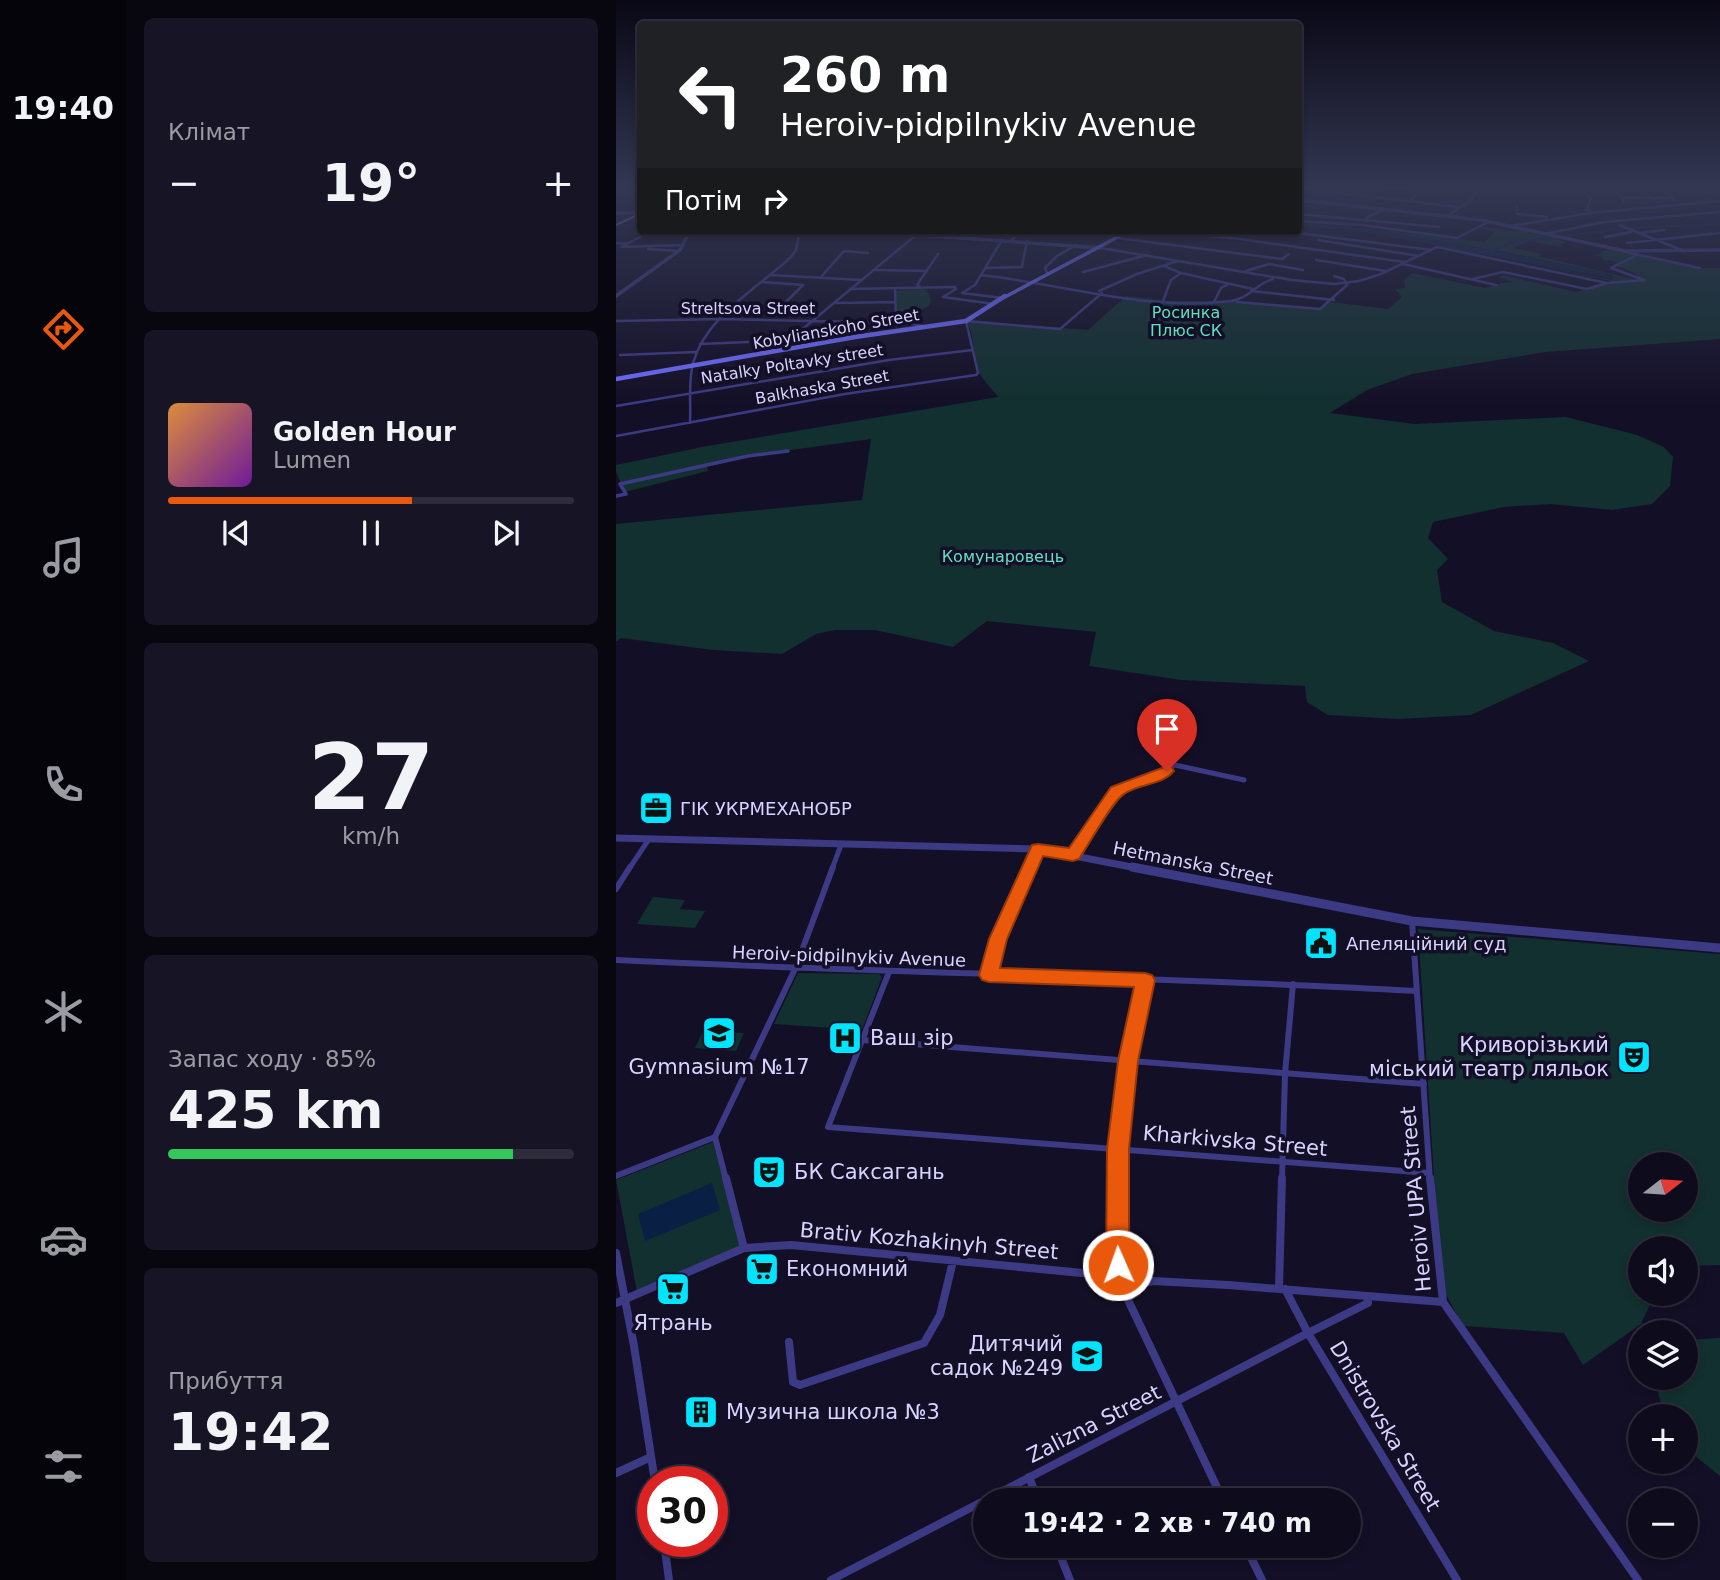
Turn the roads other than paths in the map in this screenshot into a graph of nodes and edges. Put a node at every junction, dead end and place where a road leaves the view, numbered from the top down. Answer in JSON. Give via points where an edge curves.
{"nodes":[{"id":1,"x":667,"y":259,"type":"edge"},
{"id":2,"x":788,"y":259,"type":"edge"},
{"id":3,"x":838,"y":259,"type":"edge"},
{"id":4,"x":889,"y":259,"type":"edge"},
{"id":5,"x":935,"y":259,"type":"edge"},
{"id":6,"x":991,"y":259,"type":"edge"},
{"id":7,"x":1024,"y":259,"type":"edge"},
{"id":8,"x":1054,"y":259,"type":"edge"},
{"id":9,"x":1078,"y":259,"type":"edge"},
{"id":10,"x":1133,"y":259,"type":"edge"},
{"id":11,"x":1172,"y":259,"type":"edge"},
{"id":12,"x":1376,"y":259,"type":"edge"},
{"id":13,"x":1414,"y":259,"type":"edge"},
{"id":14,"x":1492,"y":259,"type":"edge"},
{"id":15,"x":1630,"y":259,"type":"edge"},
{"id":16,"x":1655,"y":259,"type":"edge"},
{"id":17,"x":1181,"y":260,"type":"junction"},
{"id":18,"x":1316,"y":260,"type":"dead end"},
{"id":19,"x":1405,"y":263,"type":"junction"},
{"id":20,"x":1164,"y":265,"type":"junction"},
{"id":21,"x":985,"y":268,"type":"junction"},
{"id":22,"x":1700,"y":268,"type":"dead end"},
{"id":23,"x":876,"y":270,"type":"junction"},
{"id":24,"x":1303,"y":270,"type":"dead end"},
{"id":25,"x":926,"y":271,"type":"junction"},
{"id":26,"x":1245,"y":271,"type":"junction"},
{"id":27,"x":1387,"y":271,"type":"junction"},
{"id":28,"x":1083,"y":272,"type":"dead end"},
{"id":29,"x":1047,"y":273,"type":"junction"},
{"id":30,"x":1181,"y":273,"type":"junction"},
{"id":31,"x":770,"y":275,"type":"junction"},
{"id":32,"x":981,"y":275,"type":"junction"},
{"id":33,"x":1334,"y":276,"type":"dead end"},
{"id":34,"x":820,"y":278,"type":"junction"},
{"id":35,"x":1284,"y":279,"type":"junction"},
{"id":36,"x":1473,"y":279,"type":"junction"},
{"id":37,"x":861,"y":280,"type":"junction"},
{"id":38,"x":762,"y":282,"type":"junction"},
{"id":39,"x":1030,"y":282,"type":"junction"},
{"id":40,"x":1347,"y":283,"type":"junction"},
{"id":41,"x":1607,"y":283,"type":"junction"},
{"id":42,"x":1229,"y":284,"type":"junction"},
{"id":43,"x":1496,"y":285,"type":"dead end"},
{"id":44,"x":850,"y":289,"type":"junction"},
{"id":45,"x":895,"y":289,"type":"junction"},
{"id":46,"x":922,"y":289,"type":"junction"},
{"id":47,"x":1252,"y":290,"type":"junction"},
{"id":48,"x":1097,"y":292,"type":"junction"},
{"id":49,"x":1102,"y":293,"type":"junction"},
{"id":50,"x":616,"y":296,"type":"edge"},
{"id":51,"x":1003,"y":298,"type":"junction"},
{"id":52,"x":1334,"y":300,"type":"junction"},
{"id":53,"x":1163,"y":301,"type":"junction"},
{"id":54,"x":1233,"y":301,"type":"junction"},
{"id":55,"x":895,"y":302,"type":"junction"},
{"id":56,"x":1214,"y":302,"type":"junction"},
{"id":57,"x":834,"y":303,"type":"junction"},
{"id":58,"x":994,"y":304,"type":"junction"},
{"id":59,"x":804,"y":307,"type":"dead end"},
{"id":60,"x":722,"y":319,"type":"junction"},
{"id":61,"x":812,"y":320,"type":"junction"},
{"id":62,"x":616,"y":321,"type":"edge"},
{"id":63,"x":966,"y":321,"type":"junction"},
{"id":64,"x":901,"y":322,"type":"junction"},
{"id":65,"x":922,"y":326,"type":"junction"},
{"id":66,"x":748,"y":342,"type":"dead end"},
{"id":67,"x":701,"y":344,"type":"junction"},
{"id":68,"x":972,"y":350,"type":"junction"},
{"id":69,"x":776,"y":351,"type":"junction"},
{"id":70,"x":696,"y":352,"type":"junction"},
{"id":71,"x":620,"y":355,"type":"dead end"},
{"id":72,"x":692,"y":366,"type":"junction"},
{"id":73,"x":616,"y":379,"type":"edge"},
{"id":74,"x":691,"y":393,"type":"junction"},
{"id":75,"x":616,"y":406,"type":"edge"},
{"id":76,"x":690,"y":423,"type":"junction"},
{"id":77,"x":616,"y":436,"type":"edge"},
{"id":78,"x":788,"y":451,"type":"dead end"},
{"id":79,"x":616,"y":496,"type":"edge"},
{"id":80,"x":1244,"y":780,"type":"dead end"},
{"id":81,"x":616,"y":838,"type":"edge"},
{"id":82,"x":649,"y":839,"type":"junction"},
{"id":83,"x":841,"y":845,"type":"junction"},
{"id":84,"x":1038,"y":849,"type":"junction"},
{"id":85,"x":1073,"y":855,"type":"junction"},
{"id":86,"x":616,"y":889,"type":"edge"},
{"id":87,"x":1412,"y":921,"type":"junction"},
{"id":88,"x":1720,"y":948,"type":"edge"},
{"id":89,"x":616,"y":960,"type":"edge"},
{"id":90,"x":795,"y":969,"type":"junction"},
{"id":91,"x":889,"y":972,"type":"junction"},
{"id":92,"x":989,"y":975,"type":"junction"},
{"id":93,"x":1145,"y":980,"type":"junction"},
{"id":94,"x":1293,"y":984,"type":"junction"},
{"id":95,"x":1416,"y":991,"type":"junction"},
{"id":96,"x":862,"y":1040,"type":"junction"},
{"id":97,"x":1128,"y":1061,"type":"junction"},
{"id":98,"x":1285,"y":1074,"type":"junction"},
{"id":99,"x":1424,"y":1083,"type":"junction"},
{"id":100,"x":715,"y":1137,"type":"junction"},
{"id":101,"x":1118,"y":1149,"type":"junction"},
{"id":102,"x":1283,"y":1163,"type":"junction"},
{"id":103,"x":1429,"y":1173,"type":"junction"},
{"id":104,"x":616,"y":1177,"type":"edge"},
{"id":105,"x":744,"y":1248,"type":"junction"},
{"id":106,"x":616,"y":1253,"type":"edge"},
{"id":107,"x":953,"y":1261,"type":"junction"},
{"id":108,"x":1123,"y":1283,"type":"junction"},
{"id":109,"x":1282,"y":1289,"type":"junction"},
{"id":110,"x":1367,"y":1297,"type":"junction"},
{"id":111,"x":626,"y":1299,"type":"junction"},
{"id":112,"x":1443,"y":1302,"type":"junction"},
{"id":113,"x":616,"y":1303,"type":"edge"},
{"id":114,"x":1308,"y":1333,"type":"junction"},
{"id":115,"x":789,"y":1342,"type":"dead end"},
{"id":116,"x":1175,"y":1402,"type":"junction"},
{"id":117,"x":651,"y":1457,"type":"junction"},
{"id":118,"x":652,"y":1466,"type":"edge"},
{"id":119,"x":616,"y":1473,"type":"edge"},
{"id":120,"x":1029,"y":1477,"type":"junction"},
{"id":121,"x":1033,"y":1488,"type":"edge"},
{"id":122,"x":1217,"y":1488,"type":"edge"},
{"id":123,"x":666,"y":1557,"type":"edge"},
{"id":124,"x":1061,"y":1558,"type":"edge"},
{"id":125,"x":1251,"y":1558,"type":"edge"},
{"id":126,"x":851,"y":1575,"type":"edge"},
{"id":127,"x":669,"y":1580,"type":"edge"},
{"id":128,"x":831,"y":1580,"type":"edge"},
{"id":129,"x":1069,"y":1580,"type":"edge"},
{"id":130,"x":1262,"y":1580,"type":"edge"},
{"id":131,"x":1457,"y":1580,"type":"edge"},
{"id":132,"x":1638,"y":1580,"type":"edge"}],
"edges":[{"from":1,"to":50,"type":"street"},
{"from":2,"to":31,"type":"street"},
{"from":3,"to":34,"type":"street"},
{"from":4,"to":23,"type":"street"},
{"from":5,"to":25,"type":"street"},
{"from":6,"to":21,"type":"street"},
{"from":7,"to":21,"type":"street","via":[[1022,267]]},
{"from":8,"to":29,"type":"street","via":[[1045,268]]},
{"from":9,"to":29,"type":"main road"},
{"from":10,"to":28,"type":"street"},
{"from":11,"to":17,"type":"street"},
{"from":12,"to":19,"type":"street"},
{"from":13,"to":19,"type":"street"},
{"from":14,"to":41,"type":"street"},
{"from":15,"to":41,"type":"street","via":[[1611,268],[1644,280]]},
{"from":16,"to":22,"type":"street"},
{"from":17,"to":20,"type":"street"},
{"from":17,"to":26,"type":"street"},
{"from":18,"to":27,"type":"street"},
{"from":19,"to":27,"type":"street"},
{"from":19,"to":36,"type":"street"},
{"from":20,"to":30,"type":"street"},
{"from":20,"to":48,"type":"street"},
{"from":21,"to":32,"type":"street"},
{"from":23,"to":25,"type":"street"},
{"from":23,"to":37,"type":"street"},
{"from":24,"to":26,"type":"street","via":[[1269,264]]},
{"from":25,"to":46,"type":"street","via":[[917,285]]},
{"from":26,"to":35,"type":"street"},
{"from":27,"to":40,"type":"street"},
{"from":29,"to":39,"type":"main road"},
{"from":30,"to":42,"type":"street"},
{"from":30,"to":53,"type":"street","via":[[1171,280]]},
{"from":31,"to":34,"type":"street"},
{"from":31,"to":38,"type":"street"},
{"from":32,"to":39,"type":"street"},
{"from":32,"to":51,"type":"street","via":[[962,293]]},
{"from":33,"to":40,"type":"street"},
{"from":34,"to":37,"type":"street"},
{"from":35,"to":40,"type":"street"},
{"from":35,"to":47,"type":"street","via":[[1266,280]]},
{"from":36,"to":41,"type":"street","via":[[1503,272],[1587,289]]},
{"from":36,"to":43,"type":"street"},
{"from":37,"to":44,"type":"street"},
{"from":38,"to":59,"type":"street","via":[[803,285],[783,306]]},
{"from":38,"to":60,"type":"street"},
{"from":39,"to":48,"type":"street"},
{"from":39,"to":51,"type":"main road"},
{"from":40,"to":52,"type":"street"},
{"from":42,"to":47,"type":"street"},
{"from":42,"to":56,"type":"street","via":[[1221,288]]},
{"from":44,"to":45,"type":"street"},
{"from":44,"to":57,"type":"street"},
{"from":45,"to":46,"type":"street"},
{"from":45,"to":55,"type":"street"},
{"from":46,"to":58,"type":"street","via":[[955,287],[943,298]]},
{"from":47,"to":52,"type":"street"},
{"from":47,"to":54,"type":"street"},
{"from":48,"to":49,"type":"street"},
{"from":49,"to":53,"type":"street"},
{"from":49,"to":63,"type":"street","name":"Kobylianskoho Street","via":[[1060,329]]},
{"from":51,"to":58,"type":"main road"},
{"from":52,"to":54,"type":"street","via":[[1320,309]]},
{"from":53,"to":56,"type":"street"},
{"from":54,"to":56,"type":"street"},
{"from":55,"to":57,"type":"street"},
{"from":55,"to":64,"type":"street","via":[[896,318]]},
{"from":57,"to":61,"type":"street"},
{"from":58,"to":63,"type":"main road"},
{"from":60,"to":61,"type":"street","name":"Streltsova Street"},
{"from":60,"to":62,"type":"street","name":"Streltsova Street"},
{"from":60,"to":67,"type":"street"},
{"from":61,"to":64,"type":"street","name":"Streltsova Street"},
{"from":61,"to":69,"type":"street"},
{"from":63,"to":65,"type":"main road","name":"Kobylianskoho Street"},
{"from":63,"to":68,"type":"street","name":"Balkhaska Street"},
{"from":64,"to":65,"type":"street","name":"Streltsova Street"},
{"from":65,"to":69,"type":"main road","name":"Kobylianskoho Street"},
{"from":66,"to":67,"type":"street"},
{"from":67,"to":70,"type":"street"},
{"from":68,"to":74,"type":"street","name":"Natalky Poltavky street"},
{"from":68,"to":76,"type":"street","name":"Balkhaska Street","via":[[976,375]]},
{"from":69,"to":72,"type":"main road","name":"Kobylianskoho Street"},
{"from":70,"to":71,"type":"street"},
{"from":70,"to":72,"type":"street"},
{"from":72,"to":73,"type":"main road","name":"Kobylianskoho Street"},
{"from":72,"to":74,"type":"street"},
{"from":74,"to":75,"type":"street","name":"Natalky Poltavky street"},
{"from":74,"to":76,"type":"street"},
{"from":76,"to":77,"type":"street","name":"Balkhaska Street"},
{"from":78,"to":79,"type":"street","via":[[620,484],[626,494]]},
{"from":80,"to":85,"type":"street","via":[[1175,765],[1147,781],[1126,786],[1117,790]]},
{"from":81,"to":82,"type":"street","name":"Hetmanska Street"},
{"from":82,"to":83,"type":"street","name":"Hetmanska Street"},
{"from":82,"to":86,"type":"street"},
{"from":83,"to":84,"type":"street","name":"Hetmanska Street"},
{"from":83,"to":90,"type":"street"},
{"from":84,"to":85,"type":"street","name":"Hetmanska Street"},
{"from":84,"to":92,"type":"street","via":[[998,939]]},
{"from":85,"to":87,"type":"street","name":"Hetmanska Street"},
{"from":87,"to":88,"type":"street","name":"Hetmanska Street"},
{"from":87,"to":95,"type":"street","name":"Heroiv UPA Street"},
{"from":89,"to":90,"type":"street","name":"Heroiv-pidpilnykiv Avenue"},
{"from":90,"to":91,"type":"street","name":"Heroiv-pidpilnykiv Avenue"},
{"from":90,"to":100,"type":"street"},
{"from":91,"to":92,"type":"street","name":"Heroiv-pidpilnykiv Avenue"},
{"from":91,"to":96,"type":"street"},
{"from":92,"to":93,"type":"street","name":"Heroiv-pidpilnykiv Avenue"},
{"from":93,"to":94,"type":"street","name":"Heroiv-pidpilnykiv Avenue"},
{"from":93,"to":97,"type":"street"},
{"from":94,"to":95,"type":"street","name":"Heroiv-pidpilnykiv Avenue"},
{"from":94,"to":98,"type":"street"},
{"from":95,"to":99,"type":"street","name":"Heroiv UPA Street"},
{"from":96,"to":97,"type":"street"},
{"from":96,"to":101,"type":"street","name":"Kharkivska Street","via":[[828,1127]]},
{"from":97,"to":98,"type":"street"},
{"from":97,"to":101,"type":"street"},
{"from":98,"to":99,"type":"street"},
{"from":98,"to":102,"type":"street"},
{"from":99,"to":103,"type":"street","name":"Heroiv UPA Street"},
{"from":100,"to":104,"type":"street"},
{"from":100,"to":105,"type":"street"},
{"from":101,"to":102,"type":"street","name":"Kharkivska Street"},
{"from":101,"to":108,"type":"street","via":[[1116,1250]]},
{"from":102,"to":103,"type":"street","name":"Kharkivska Street"},
{"from":102,"to":109,"type":"street"},
{"from":103,"to":112,"type":"street","name":"Heroiv UPA Street"},
{"from":105,"to":107,"type":"street","name":"Brativ Kozhakinyh Street","via":[[791,1245]]},
{"from":105,"to":111,"type":"street","name":"Brativ Kozhakinyh Street"},
{"from":106,"to":111,"type":"street"},
{"from":107,"to":108,"type":"street","name":"Brativ Kozhakinyh Street","via":[[1103,1275]]},
{"from":107,"to":115,"type":"street","via":[[937,1322],[924,1343],[800,1385],[793,1382]]},
{"from":108,"to":109,"type":"street","name":"Brativ Kozhakinyh Street"},
{"from":108,"to":116,"type":"street"},
{"from":109,"to":110,"type":"street","name":"Brativ Kozhakinyh Street"},
{"from":109,"to":114,"type":"street","name":"Dnistrovska Street"},
{"from":110,"to":112,"type":"street","name":"Brativ Kozhakinyh Street"},
{"from":110,"to":114,"type":"street","name":"Zalizna Street","via":[[1368,1303],[1360,1309]]},
{"from":111,"to":113,"type":"street"},
{"from":111,"to":117,"type":"street"},
{"from":112,"to":132,"type":"street","name":"Heroiv UPA Street"},
{"from":114,"to":116,"type":"street","name":"Zalizna Street"},
{"from":114,"to":131,"type":"street","name":"Dnistrovska Street"},
{"from":116,"to":120,"type":"street","name":"Zalizna Street"},
{"from":116,"to":122,"type":"street"},
{"from":117,"to":118,"type":"street"},
{"from":117,"to":119,"type":"street"},
{"from":120,"to":121,"type":"street"},
{"from":120,"to":126,"type":"street","name":"Zalizna Street"},
{"from":123,"to":127,"type":"street"},
{"from":124,"to":129,"type":"street"},
{"from":125,"to":130,"type":"street"},
{"from":126,"to":128,"type":"street","name":"Zalizna Street"}]}
